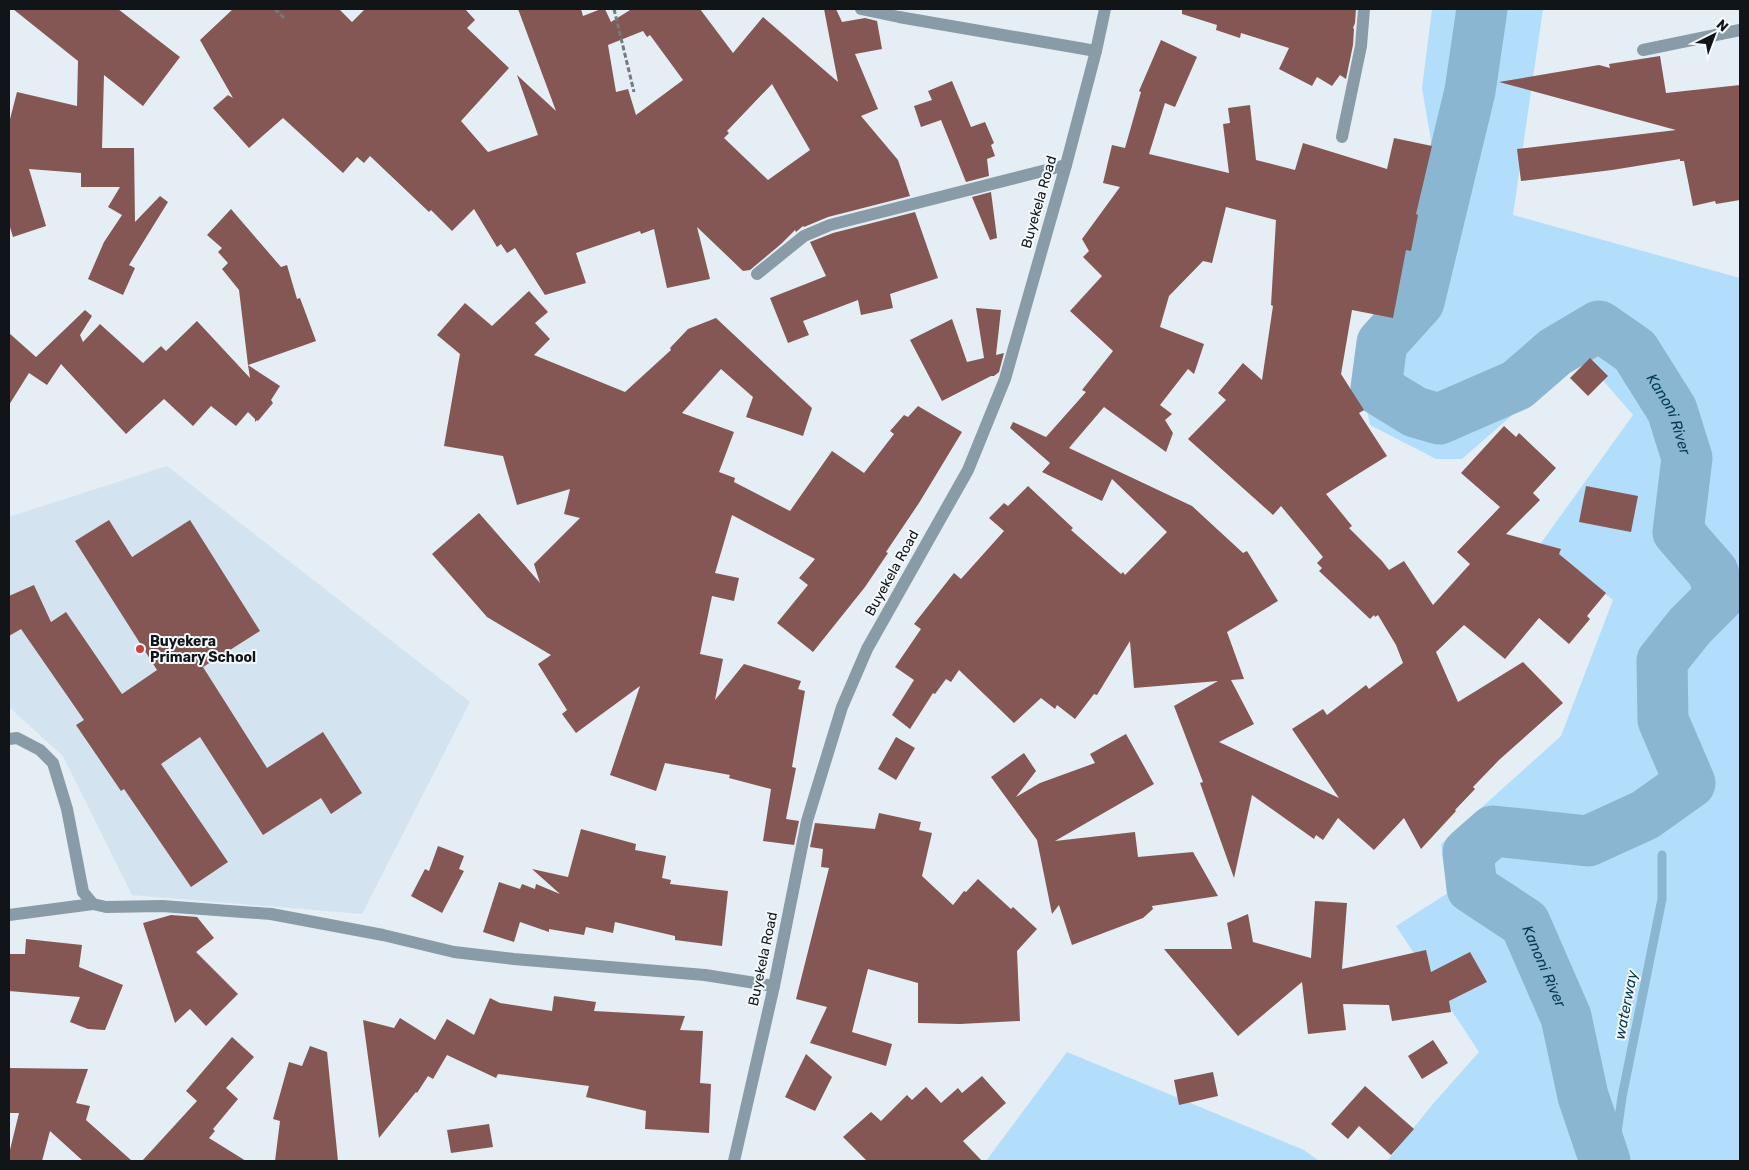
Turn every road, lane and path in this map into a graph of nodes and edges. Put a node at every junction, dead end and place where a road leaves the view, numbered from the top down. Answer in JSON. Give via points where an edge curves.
{"nodes":[{"id":1,"x":275,"y":9,"type":"edge"},
{"id":2,"x":614,"y":9,"type":"edge"},
{"id":3,"x":861,"y":9,"type":"edge"},
{"id":4,"x":1105,"y":9,"type":"edge"},
{"id":5,"x":1364,"y":9,"type":"edge"},
{"id":6,"x":285,"y":19,"type":"dead end"},
{"id":7,"x":1740,"y":30,"type":"edge"},
{"id":8,"x":1643,"y":50,"type":"dead end"},
{"id":9,"x":1096,"y":51,"type":"junction"},
{"id":10,"x":634,"y":92,"type":"dead end"},
{"id":11,"x":1342,"y":137,"type":"dead end"},
{"id":12,"x":1066,"y":165,"type":"junction"},
{"id":13,"x":757,"y":274,"type":"dead end"},
{"id":14,"x":9,"y":739,"type":"edge"},
{"id":15,"x":93,"y":904,"type":"junction"},
{"id":16,"x":9,"y":915,"type":"edge"},
{"id":17,"x":774,"y":986,"type":"junction"},
{"id":18,"x":734,"y":1161,"type":"edge"}],
"edges":[{"from":1,"to":6,"type":"path"},
{"from":2,"to":10,"type":"path"},
{"from":3,"to":9,"type":"street"},
{"from":4,"to":9,"type":"street","name":"Buyekela Road"},
{"from":5,"to":11,"type":"street","via":[[1361,46]]},
{"from":7,"to":8,"type":"street"},
{"from":9,"to":12,"type":"street","name":"Buyekela Road"},
{"from":12,"to":13,"type":"street","via":[[830,225],[804,236]]},
{"from":12,"to":17,"type":"street","name":"Buyekela Road","via":[[1005,379],[968,470],[867,649],[842,707],[807,821]]},
{"from":14,"to":15,"type":"street","via":[[17,738],[40,750],[53,763],[67,809],[83,892]]},
{"from":15,"to":16,"type":"street"},
{"from":15,"to":17,"type":"street","via":[[271,914],[383,934],[454,952],[705,975]]},
{"from":17,"to":18,"type":"street","name":"Buyekela Road"}]}
